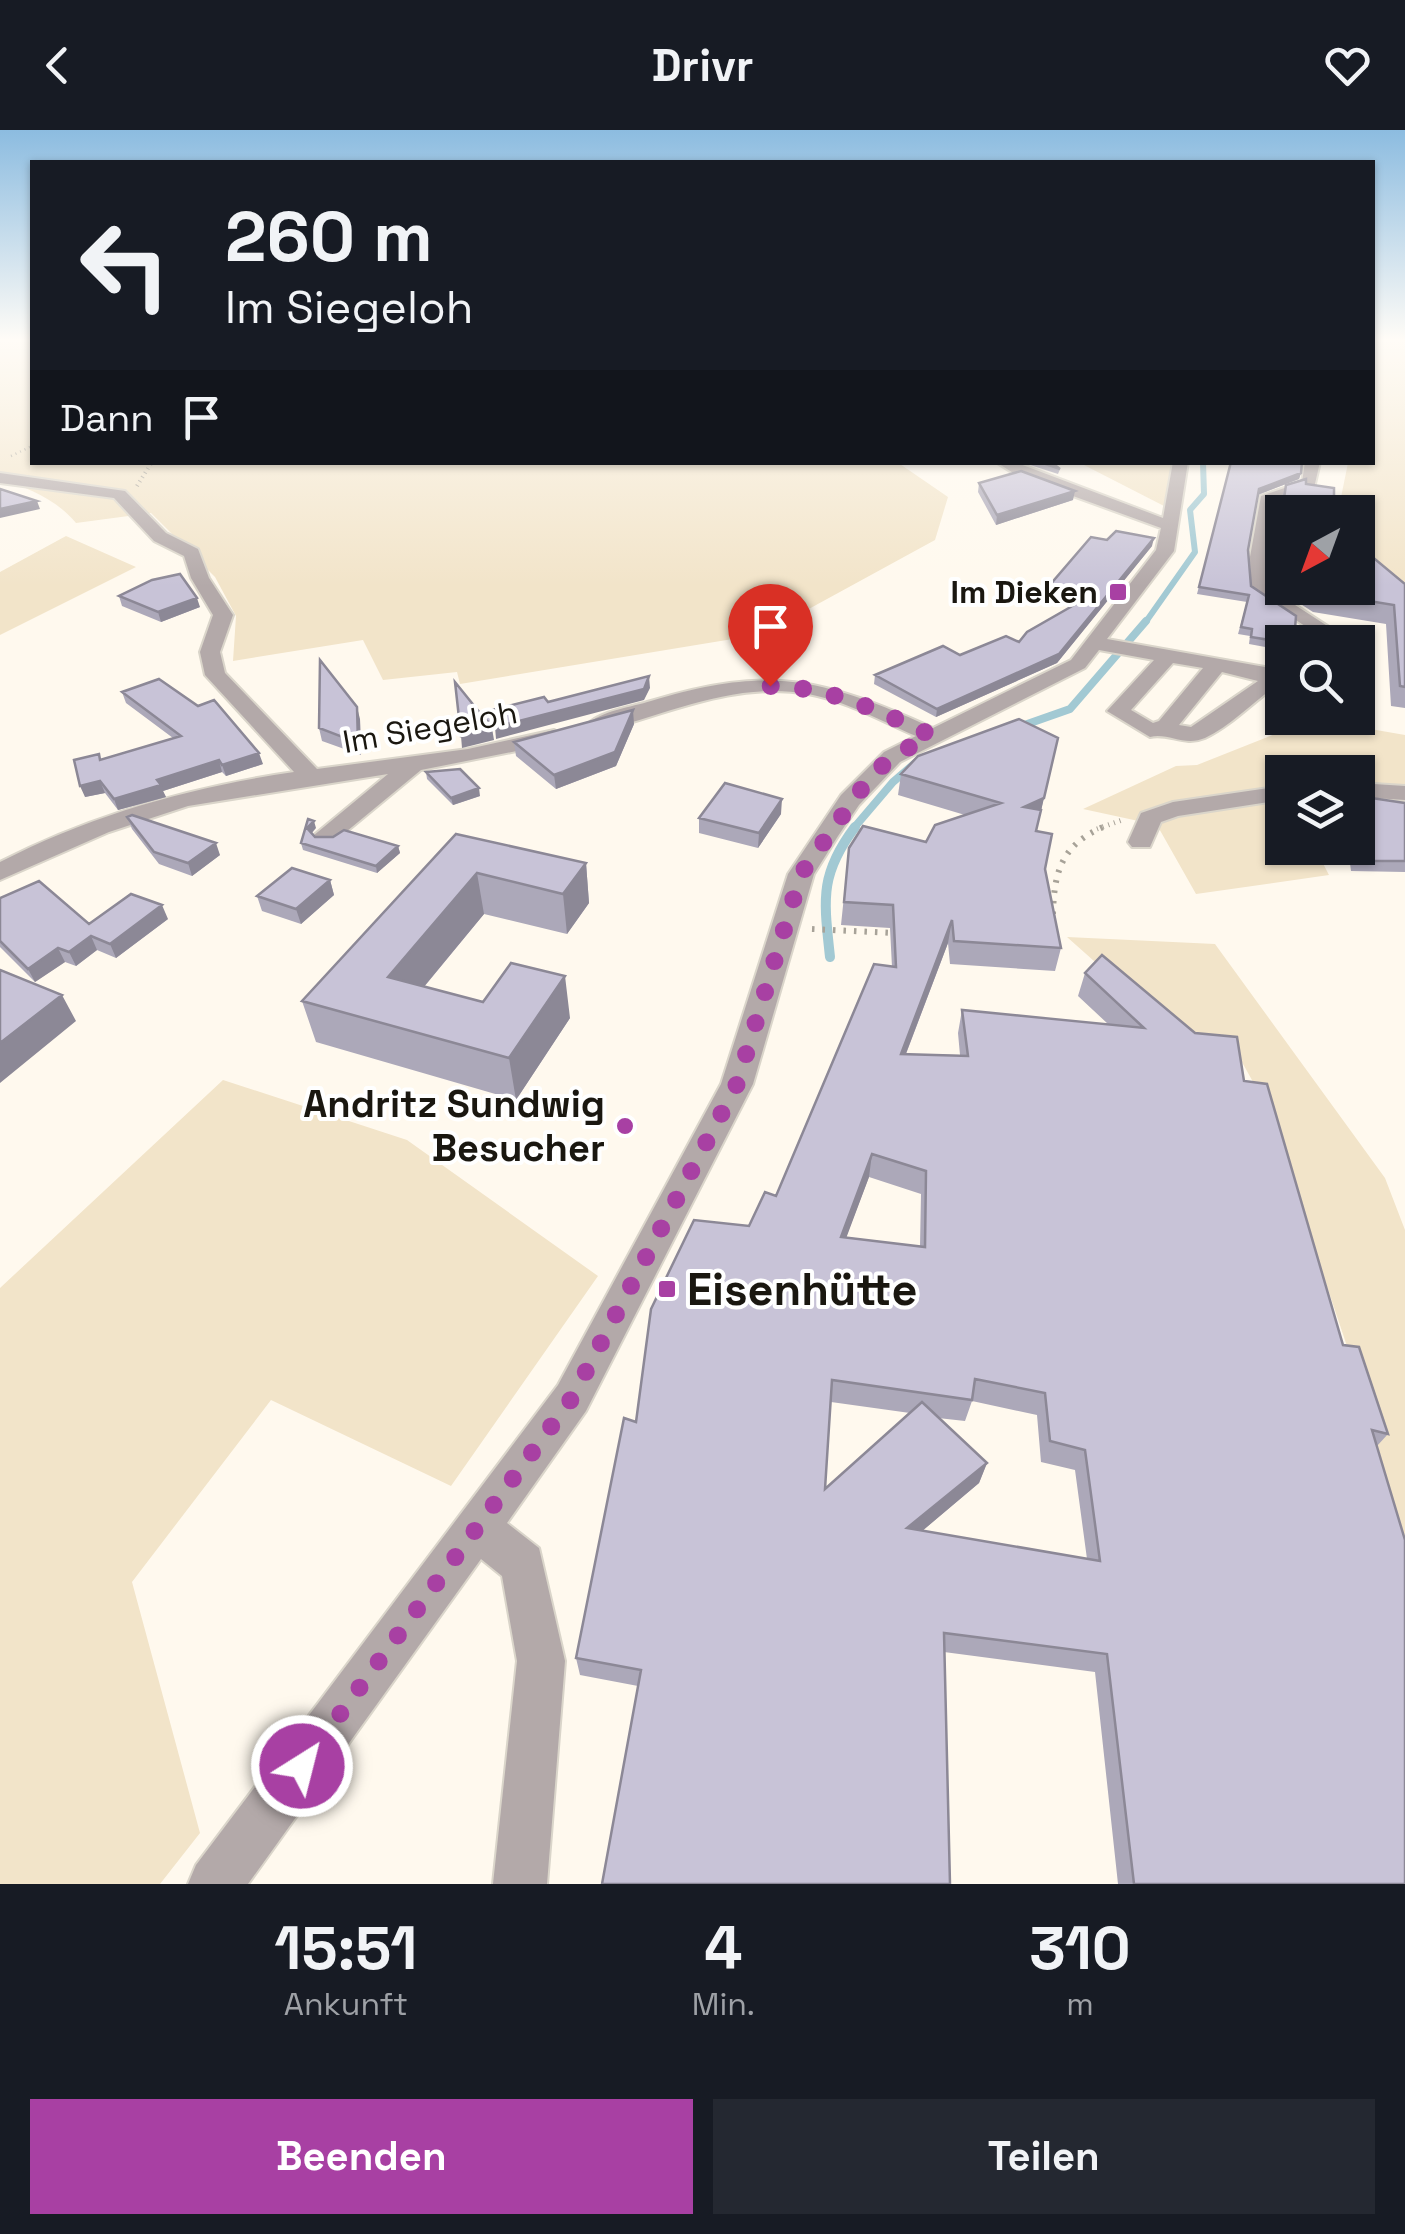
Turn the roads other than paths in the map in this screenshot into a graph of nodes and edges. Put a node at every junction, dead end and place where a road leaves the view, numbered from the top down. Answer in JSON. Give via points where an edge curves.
{"nodes":[{"id":1,"x":1009,"y":465,"type":"edge"},
{"id":2,"x":1180,"y":465,"type":"edge"},
{"id":3,"x":1312,"y":465,"type":"edge"},
{"id":4,"x":0,"y":478,"type":"edge"},
{"id":5,"x":1170,"y":524,"type":"junction"},
{"id":6,"x":1315,"y":625,"type":"edge"},
{"id":7,"x":1104,"y":645,"type":"junction"},
{"id":8,"x":1167,"y":657,"type":"junction"},
{"id":9,"x":1216,"y":665,"type":"junction"},
{"id":10,"x":1265,"y":673,"type":"edge"},
{"id":11,"x":1265,"y":685,"type":"edge"},
{"id":12,"x":1165,"y":728,"type":"junction"},
{"id":13,"x":931,"y":735,"type":"junction"},
{"id":14,"x":412,"y":766,"type":"junction"},
{"id":15,"x":313,"y":778,"type":"junction"},
{"id":16,"x":1375,"y":791,"type":"edge"},
{"id":17,"x":1405,"y":792,"type":"edge"},
{"id":18,"x":1265,"y":796,"type":"edge"},
{"id":19,"x":326,"y":836,"type":"edge"},
{"id":20,"x":1141,"y":842,"type":"dead end"},
{"id":21,"x":0,"y":872,"type":"edge"},
{"id":22,"x":476,"y":1528,"type":"junction"},
{"id":23,"x":214,"y":1884,"type":"edge"},
{"id":24,"x":520,"y":1884,"type":"edge"}],
"edges":[{"from":1,"to":5,"type":"street","via":[[1113,511]]},
{"from":2,"to":5,"type":"street"},
{"from":3,"to":6,"type":"street","via":[[1309,484],[1269,496],[1259,556],[1260,590]]},
{"from":4,"to":15,"type":"street","via":[[119,494],[160,537],[192,553],[223,615],[209,648],[215,675]]},
{"from":5,"to":7,"type":"street","via":[[1164,552]]},
{"from":7,"to":8,"type":"street"},
{"from":7,"to":13,"type":"street","via":[[1061,676]]},
{"from":8,"to":9,"type":"street"},
{"from":8,"to":12,"type":"street","via":[[1118,710],[1150,730]]},
{"from":9,"to":10,"type":"street"},
{"from":9,"to":12,"type":"street"},
{"from":11,"to":12,"type":"street","via":[[1196,734]]},
{"from":13,"to":14,"type":"street","name":"Im Siegeloh","via":[[807,688],[745,687],[514,748]]},
{"from":13,"to":22,"type":"street","via":[[892,757],[850,800],[801,874],[737,1084],[572,1398]]},
{"from":14,"to":15,"type":"street","name":"Im Siegeloh"},
{"from":14,"to":19,"type":"street"},
{"from":15,"to":21,"type":"street","name":"Im Siegeloh","via":[[206,795],[72,834]]},
{"from":16,"to":17,"type":"street"},
{"from":18,"to":20,"type":"street","via":[[1167,811],[1150,818]]},
{"from":22,"to":23,"type":"street"},
{"from":22,"to":24,"type":"street","via":[[524,1564],[541,1661]]}]}
